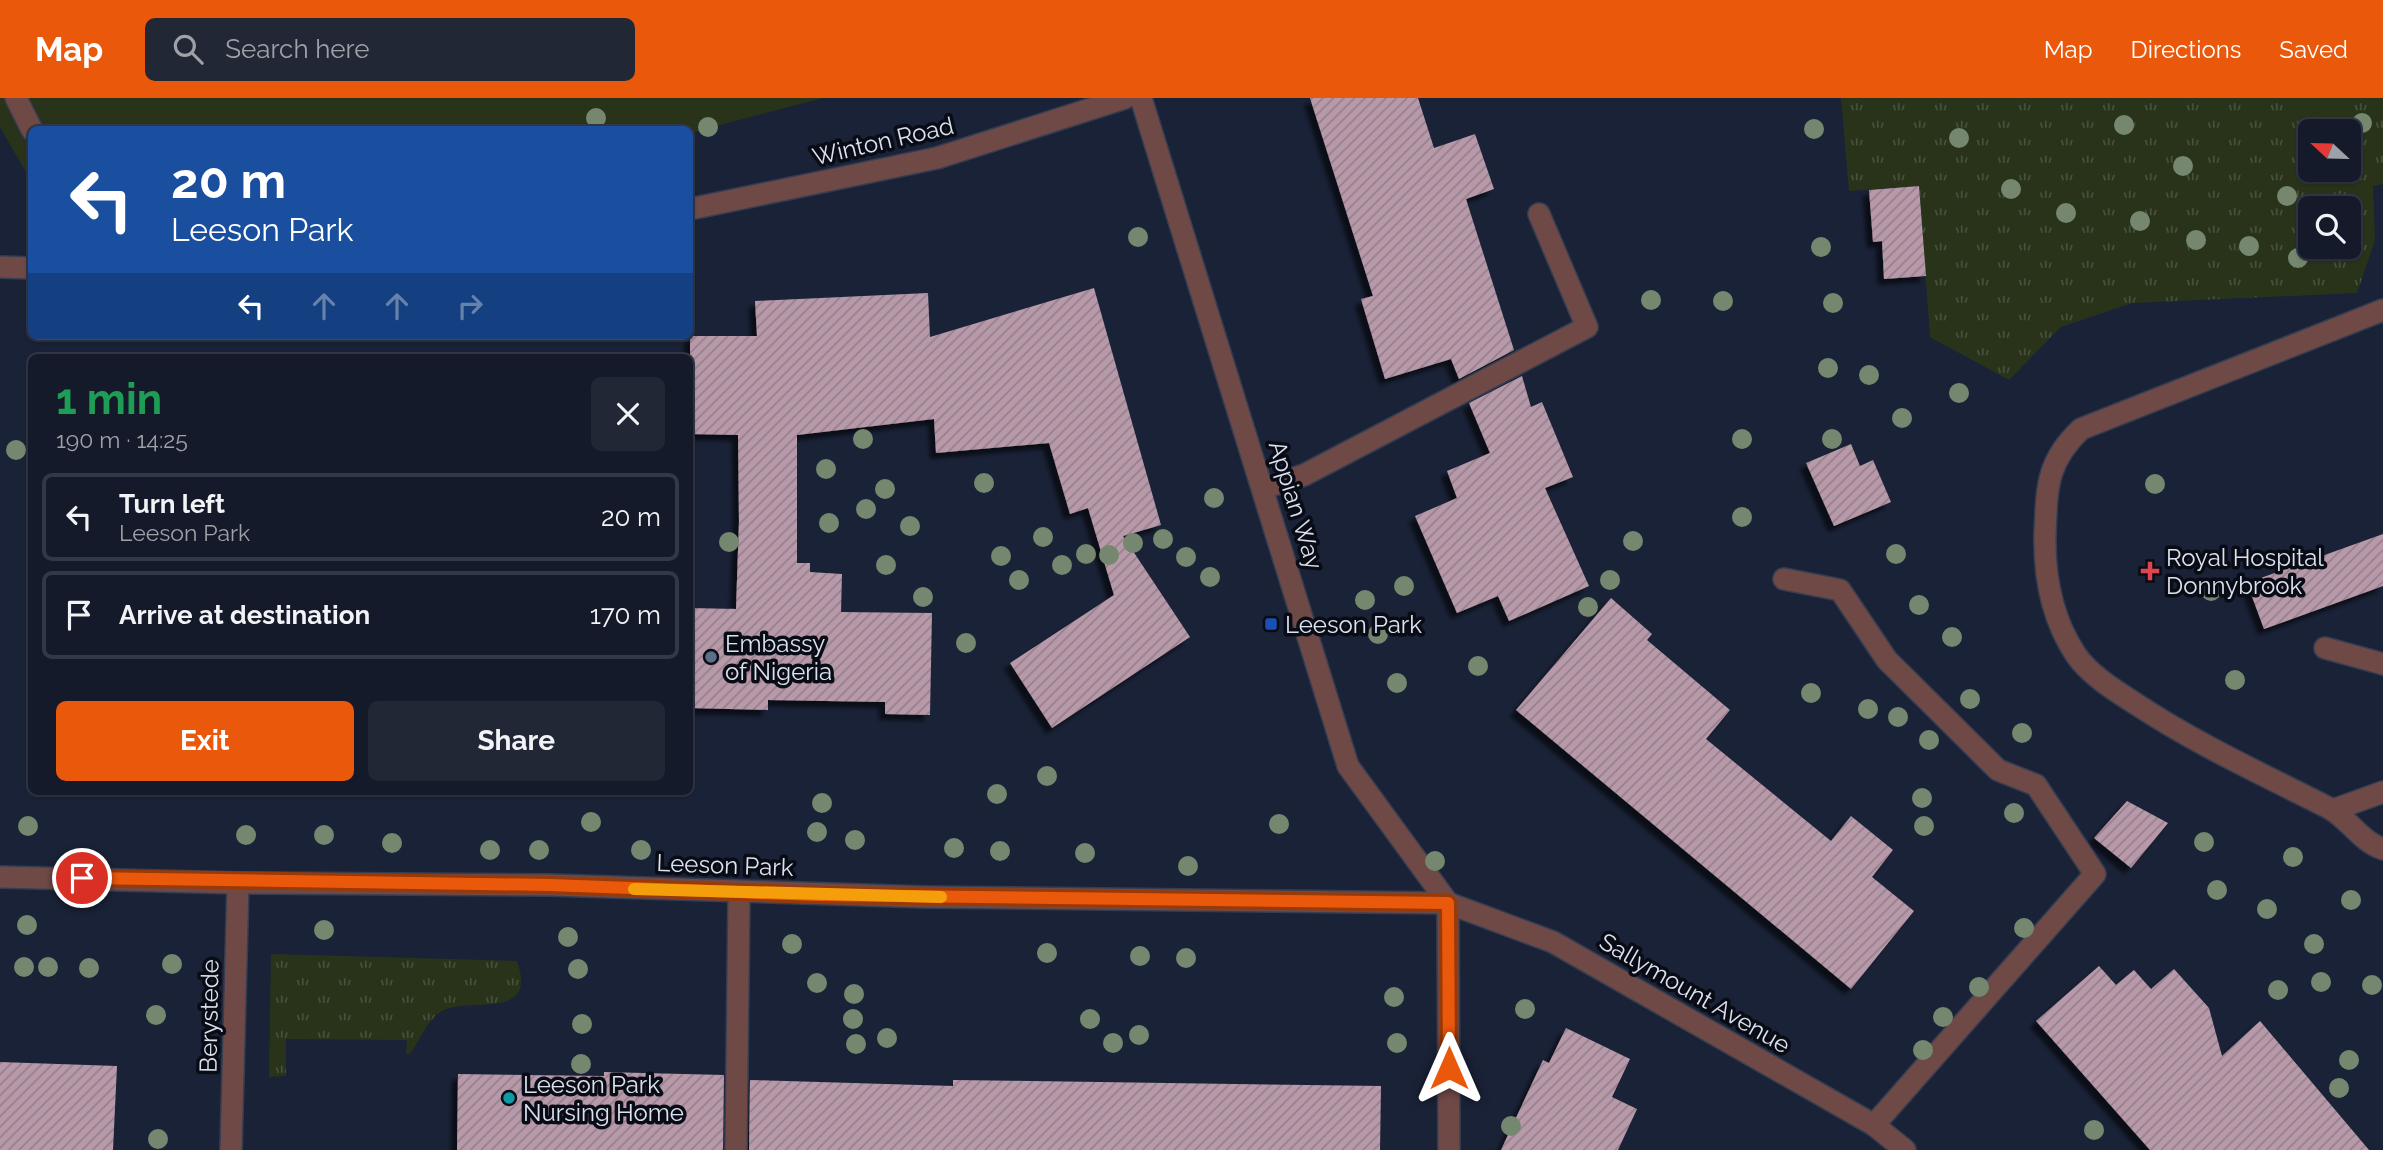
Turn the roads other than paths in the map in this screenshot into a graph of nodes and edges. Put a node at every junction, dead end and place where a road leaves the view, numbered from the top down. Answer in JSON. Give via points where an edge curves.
{"nodes":[{"id":1,"x":16,"y":98,"type":"edge"},
{"id":2,"x":1125,"y":98,"type":"edge"},
{"id":3,"x":1141,"y":98,"type":"edge"},
{"id":4,"x":30,"y":126,"type":"edge"},
{"id":5,"x":693,"y":208,"type":"edge"},
{"id":6,"x":1539,"y":214,"type":"dead end"},
{"id":7,"x":0,"y":267,"type":"edge"},
{"id":8,"x":28,"y":268,"type":"edge"},
{"id":9,"x":2383,"y":310,"type":"edge"},
{"id":10,"x":1264,"y":488,"type":"junction"},
{"id":11,"x":1784,"y":579,"type":"dead end"},
{"id":12,"x":2325,"y":648,"type":"dead end"},
{"id":13,"x":2383,"y":664,"type":"edge"},
{"id":14,"x":2383,"y":792,"type":"edge"},
{"id":15,"x":2333,"y":810,"type":"junction"},
{"id":16,"x":2383,"y":849,"type":"edge"},
{"id":17,"x":0,"y":877,"type":"edge"},
{"id":18,"x":238,"y":883,"type":"junction"},
{"id":19,"x":739,"y":893,"type":"junction"},
{"id":20,"x":1448,"y":903,"type":"junction"},
{"id":21,"x":1874,"y":1125,"type":"junction"},
{"id":22,"x":231,"y":1150,"type":"edge"},
{"id":23,"x":736,"y":1150,"type":"edge"},
{"id":24,"x":1449,"y":1150,"type":"edge"},
{"id":25,"x":1905,"y":1150,"type":"edge"}],
"edges":[{"from":1,"to":4,"type":"street"},
{"from":2,"to":5,"type":"street","name":"Winton Road","via":[[937,158]]},
{"from":3,"to":10,"type":"street","name":"Appian Way"},
{"from":6,"to":10,"type":"street","via":[[1587,327],[1304,475]]},
{"from":7,"to":8,"type":"street"},
{"from":9,"to":15,"type":"street","via":[[2081,429],[2062,447],[2052,468],[2046,506],[2049,594],[2061,629],[2078,658],[2162,722]]},
{"from":10,"to":20,"type":"street","name":"Appian Way","via":[[1348,766]]},
{"from":11,"to":21,"type":"street","via":[[1840,590],[1887,660],[1998,770],[2036,785],[2095,874]]},
{"from":12,"to":13,"type":"street"},
{"from":14,"to":15,"type":"street"},
{"from":15,"to":16,"type":"street","via":[[2370,844]]},
{"from":17,"to":18,"type":"street","name":"Leeson Park"},
{"from":18,"to":19,"type":"street","name":"Leeson Park","via":[[550,885]]},
{"from":18,"to":22,"type":"street","name":"Berystede"},
{"from":19,"to":20,"type":"street","name":"Leeson Park"},
{"from":19,"to":23,"type":"street"},
{"from":20,"to":21,"type":"street","name":"Sallymount Avenue","via":[[1553,942]]},
{"from":20,"to":24,"type":"street"},
{"from":21,"to":25,"type":"street","name":"Sallymount Avenue"}]}
